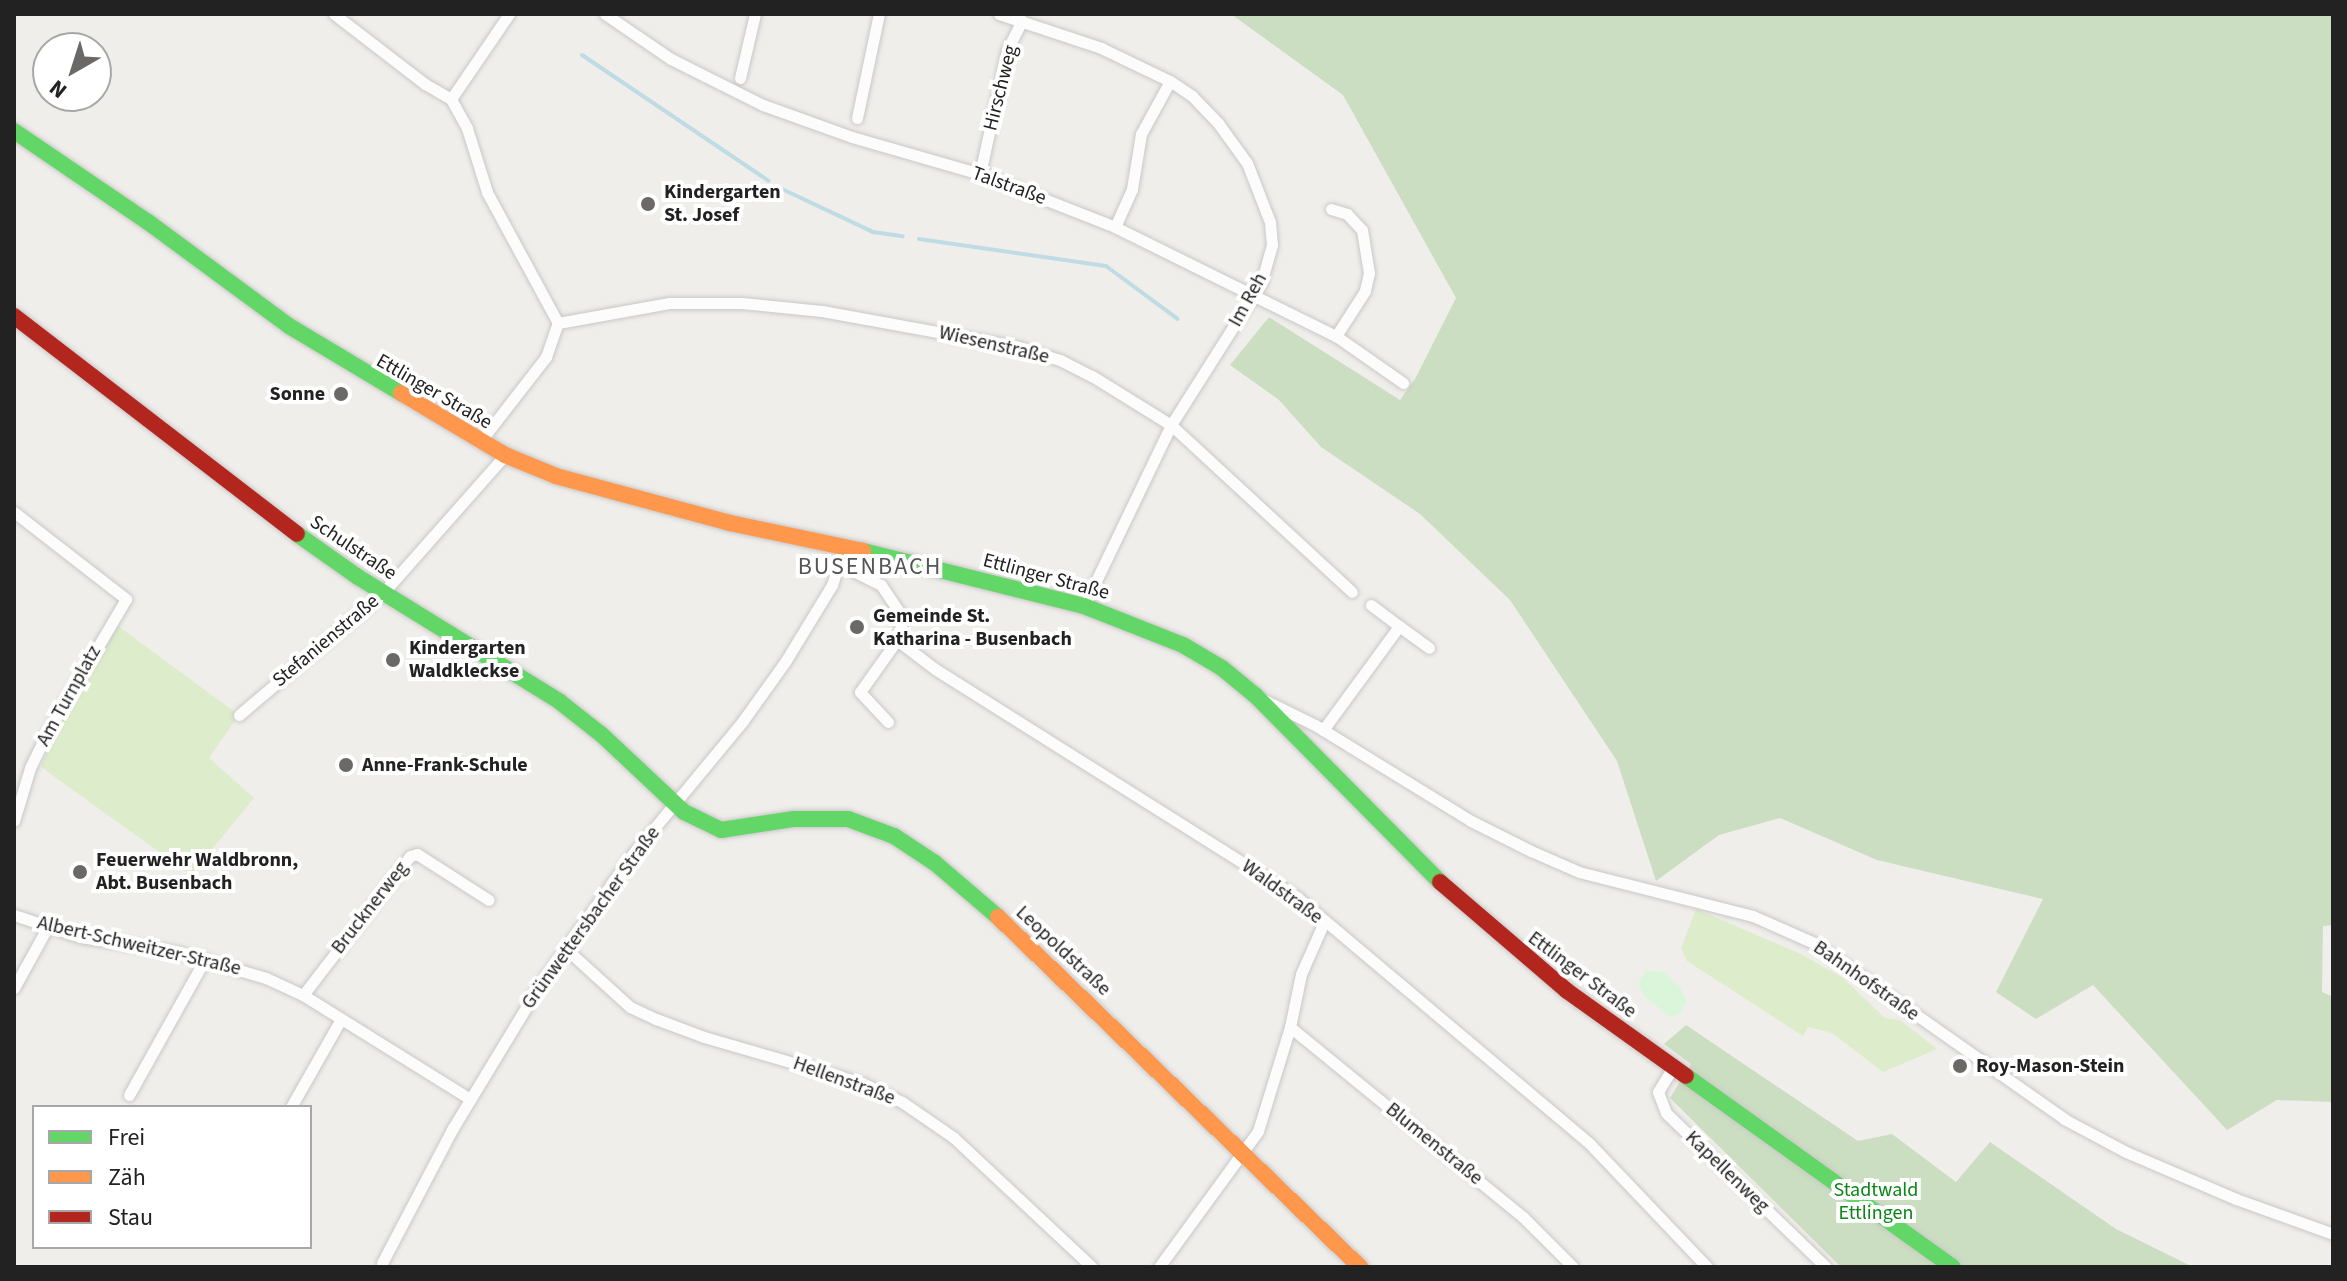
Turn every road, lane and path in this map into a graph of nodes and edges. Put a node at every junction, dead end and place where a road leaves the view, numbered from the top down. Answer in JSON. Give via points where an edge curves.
{"nodes":[{"id":1,"x":334,"y":14,"type":"edge"},
{"id":2,"x":509,"y":14,"type":"edge"},
{"id":3,"x":605,"y":14,"type":"edge"},
{"id":4,"x":755,"y":14,"type":"edge"},
{"id":5,"x":879,"y":14,"type":"edge"},
{"id":6,"x":999,"y":14,"type":"edge"},
{"id":7,"x":1022,"y":21,"type":"junction"},
{"id":8,"x":740,"y":78,"type":"dead end"},
{"id":9,"x":1170,"y":81,"type":"junction"},
{"id":10,"x":451,"y":99,"type":"junction"},
{"id":11,"x":857,"y":118,"type":"dead end"},
{"id":12,"x":14,"y":131,"type":"edge"},
{"id":13,"x":980,"y":174,"type":"junction"},
{"id":14,"x":1331,"y":209,"type":"dead end"},
{"id":15,"x":1115,"y":227,"type":"junction"},
{"id":16,"x":1254,"y":295,"type":"junction"},
{"id":17,"x":14,"y":316,"type":"edge"},
{"id":18,"x":558,"y":323,"type":"junction"},
{"id":19,"x":1336,"y":336,"type":"junction"},
{"id":20,"x":1403,"y":383,"type":"dead end"},
{"id":21,"x":1171,"y":425,"type":"junction"},
{"id":22,"x":480,"y":442,"type":"junction"},
{"id":23,"x":505,"y":455,"type":"junction"},
{"id":24,"x":14,"y":512,"type":"edge"},
{"id":25,"x":844,"y":547,"type":"junction"},
{"id":26,"x":841,"y":565,"type":"junction"},
{"id":27,"x":1352,"y":592,"type":"dead end"},
{"id":28,"x":383,"y":593,"type":"junction"},
{"id":29,"x":1371,"y":605,"type":"dead end"},
{"id":30,"x":1084,"y":606,"type":"junction"},
{"id":31,"x":1399,"y":626,"type":"junction"},
{"id":32,"x":897,"y":640,"type":"junction"},
{"id":33,"x":1429,"y":648,"type":"dead end"},
{"id":34,"x":1256,"y":696,"type":"junction"},
{"id":35,"x":239,"y":715,"type":"dead end"},
{"id":36,"x":888,"y":722,"type":"dead end"},
{"id":37,"x":1323,"y":730,"type":"junction"},
{"id":38,"x":675,"y":804,"type":"junction"},
{"id":39,"x":14,"y":821,"type":"edge"},
{"id":40,"x":489,"y":900,"type":"dead end"},
{"id":41,"x":14,"y":915,"type":"edge"},
{"id":42,"x":1324,"y":922,"type":"junction"},
{"id":43,"x":47,"y":928,"type":"junction"},
{"id":44,"x":565,"y":948,"type":"junction"},
{"id":45,"x":205,"y":959,"type":"junction"},
{"id":46,"x":14,"y":988,"type":"edge"},
{"id":47,"x":303,"y":995,"type":"junction"},
{"id":48,"x":341,"y":1019,"type":"junction"},
{"id":49,"x":1290,"y":1027,"type":"junction"},
{"id":50,"x":1673,"y":1067,"type":"junction"},
{"id":51,"x":129,"y":1095,"type":"dead end"},
{"id":52,"x":470,"y":1099,"type":"junction"},
{"id":53,"x":292,"y":1105,"type":"edge"},
{"id":54,"x":1243,"y":1152,"type":"junction"},
{"id":55,"x":2333,"y":1234,"type":"edge"},
{"id":56,"x":382,"y":1263,"type":"dead end"},
{"id":57,"x":1092,"y":1267,"type":"edge"},
{"id":58,"x":1159,"y":1267,"type":"edge"},
{"id":59,"x":1360,"y":1267,"type":"edge"},
{"id":60,"x":1573,"y":1267,"type":"edge"},
{"id":61,"x":1707,"y":1267,"type":"edge"},
{"id":62,"x":1826,"y":1267,"type":"edge"},
{"id":63,"x":1953,"y":1267,"type":"edge"}],
"edges":[{"from":1,"to":10,"type":"street"},
{"from":2,"to":10,"type":"street"},
{"from":3,"to":13,"type":"street","name":"Talstraße","via":[[671,59],[763,105]]},
{"from":4,"to":8,"type":"street"},
{"from":5,"to":11,"type":"street"},
{"from":6,"to":7,"type":"street","name":"Im Reh"},
{"from":7,"to":9,"type":"street","name":"Im Reh","via":[[1101,48]]},
{"from":7,"to":13,"type":"street","name":"Hirschweg","via":[[1007,50]]},
{"from":9,"to":15,"type":"street","via":[[1141,134],[1132,189]]},
{"from":9,"to":16,"type":"street","name":"Im Reh","via":[[1218,123],[1263,196],[1272,245]]},
{"from":10,"to":18,"type":"street","via":[[467,128],[487,192]]},
{"from":12,"to":22,"type":"main road","name":"Ettlinger Straße","via":[[289,326]]},
{"from":13,"to":15,"type":"street","name":"Talstraße"},
{"from":14,"to":19,"type":"street","via":[[1347,214],[1362,230],[1369,273],[1365,291]]},
{"from":15,"to":16,"type":"street","name":"Talstraße"},
{"from":16,"to":19,"type":"street","name":"Talstraße"},
{"from":16,"to":21,"type":"street","name":"Im Reh"},
{"from":17,"to":28,"type":"main road","name":"Schulstraße","via":[[260,509]]},
{"from":18,"to":21,"type":"street","name":"Wiesenstraße","via":[[669,303],[822,311],[1015,346],[1060,360]]},
{"from":18,"to":22,"type":"street","via":[[546,357]]},
{"from":19,"to":20,"type":"street","name":"Talstraße"},
{"from":21,"to":27,"type":"street","name":"Wiesenstraße"},
{"from":21,"to":30,"type":"street","name":"Im Reh"},
{"from":22,"to":23,"type":"main road","name":"Ettlinger Straße"},
{"from":23,"to":25,"type":"main road","name":"Ettlinger Straße","via":[[614,492]]},
{"from":23,"to":28,"type":"street","name":"Stefanienstraße"},
{"from":24,"to":39,"type":"street","name":"Am Turnplatz","via":[[126,599],[46,735]]},
{"from":25,"to":26,"type":"street","name":"Grünwettersbacher Straße"},
{"from":25,"to":30,"type":"main road","name":"Ettlinger Straße"},
{"from":26,"to":32,"type":"street","via":[[881,585],[893,600],[901,625]]},
{"from":26,"to":38,"type":"street","name":"Grünwettersbacher Straße","via":[[785,662]]},
{"from":28,"to":35,"type":"street","name":"Stefanienstraße"},
{"from":28,"to":38,"type":"main road","name":"Schulstraße","via":[[560,702]]},
{"from":29,"to":31,"type":"street"},
{"from":30,"to":34,"type":"main road","name":"Ettlinger Straße","via":[[1183,645]]},
{"from":31,"to":33,"type":"street"},
{"from":31,"to":37,"type":"street"},
{"from":32,"to":36,"type":"street","via":[[860,692]]},
{"from":32,"to":42,"type":"street","name":"Waldstraße","via":[[1298,898]]},
{"from":34,"to":37,"type":"street","name":"Bahnhofstraße"},
{"from":34,"to":50,"type":"main road","name":"Ettlinger Straße","via":[[1488,927]]},
{"from":37,"to":55,"type":"street","name":"Bahnhofstraße","via":[[1471,821],[1579,872],[1727,908],[1814,943],[2064,1119],[2126,1152]]},
{"from":38,"to":44,"type":"street","name":"Grünwettersbacher Straße"},
{"from":38,"to":54,"type":"main road","name":"Leopoldstraße","via":[[721,830],[822,817],[848,819],[894,836],[935,863],[1018,935]]},
{"from":40,"to":47,"type":"street","name":"Brucknerweg","via":[[417,854],[410,856]]},
{"from":41,"to":43,"type":"street","name":"Albert-Schweitzer-Straße"},
{"from":42,"to":49,"type":"street","via":[[1301,974]]},
{"from":42,"to":61,"type":"street","name":"Waldstraße","via":[[1589,1143]]},
{"from":43,"to":45,"type":"street","name":"Albert-Schweitzer-Straße","via":[[102,943]]},
{"from":43,"to":46,"type":"street"},
{"from":44,"to":52,"type":"street","name":"Grünwettersbacher Straße"},
{"from":44,"to":57,"type":"street","name":"Hellenstraße","via":[[630,1007],[656,1019],[862,1083],[902,1102],[953,1137]]},
{"from":45,"to":47,"type":"street","name":"Albert-Schweitzer-Straße"},
{"from":45,"to":51,"type":"street"},
{"from":47,"to":48,"type":"street","name":"Albert-Schweitzer-Straße"},
{"from":48,"to":52,"type":"street","name":"Albert-Schweitzer-Straße"},
{"from":48,"to":53,"type":"street"},
{"from":49,"to":54,"type":"street","via":[[1258,1131]]},
{"from":49,"to":60,"type":"street","name":"Blumenstraße","via":[[1523,1217]]},
{"from":50,"to":62,"type":"street","name":"Kapellenweg","via":[[1658,1092],[1666,1113]]},
{"from":50,"to":63,"type":"main road","name":"Ettlinger Straße"},
{"from":52,"to":56,"type":"street","name":"Grünwettersbacher Straße"},
{"from":54,"to":58,"type":"street"},
{"from":54,"to":59,"type":"main road","name":"Leopoldstraße"}]}
